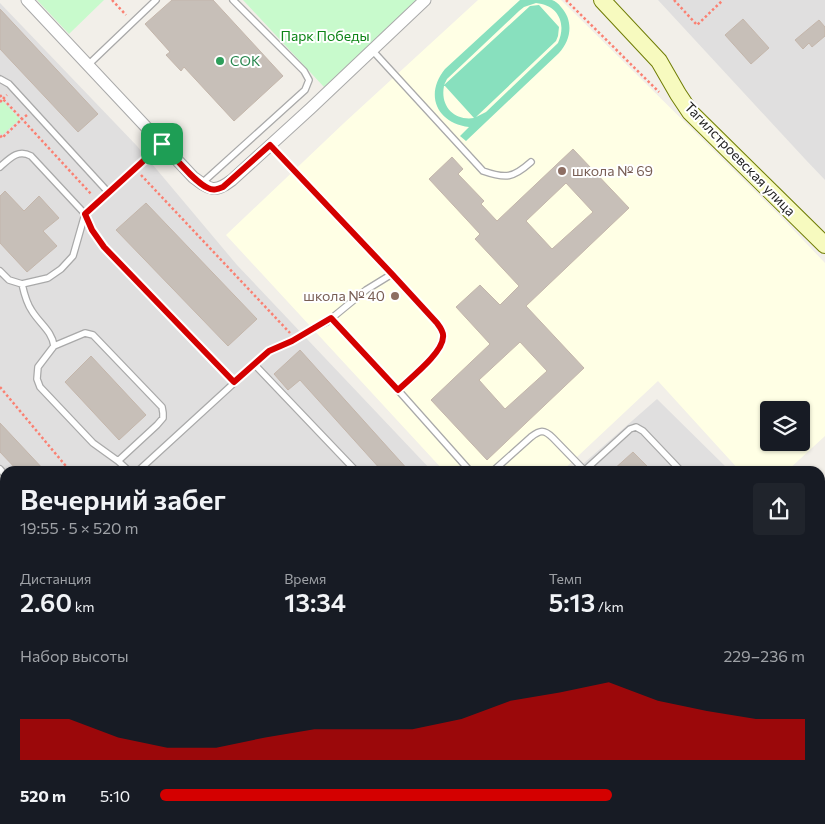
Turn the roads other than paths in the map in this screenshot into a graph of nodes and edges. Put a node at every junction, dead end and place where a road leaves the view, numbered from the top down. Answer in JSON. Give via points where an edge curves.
{"nodes":[{"id":1,"x":27,"y":0,"type":"edge"},
{"id":2,"x":156,"y":0,"type":"edge"},
{"id":3,"x":233,"y":0,"type":"edge"},
{"id":4,"x":425,"y":0,"type":"edge"},
{"id":5,"x":602,"y":0,"type":"edge"},
{"id":6,"x":372,"y":50,"type":"junction"},
{"id":7,"x":88,"y":65,"type":"junction"},
{"id":8,"x":0,"y":79,"type":"edge"},
{"id":9,"x":162,"y":144,"type":"junction"},
{"id":10,"x":270,"y":145,"type":"junction"},
{"id":11,"x":531,"y":162,"type":"dead end"},
{"id":12,"x":0,"y":167,"type":"edge"},
{"id":13,"x":201,"y":184,"type":"junction"},
{"id":14,"x":108,"y":192,"type":"junction"},
{"id":15,"x":85,"y":214,"type":"junction"},
{"id":16,"x":825,"y":245,"type":"edge"},
{"id":17,"x":0,"y":271,"type":"edge"},
{"id":18,"x":392,"y":274,"type":"junction"},
{"id":19,"x":22,"y":284,"type":"junction"},
{"id":20,"x":54,"y":346,"type":"junction"},
{"id":21,"x":254,"y":364,"type":"junction"},
{"id":22,"x":234,"y":382,"type":"junction"},
{"id":23,"x":118,"y":461,"type":"junction"},
{"id":24,"x":123,"y":466,"type":"edge"},
{"id":25,"x":143,"y":466,"type":"edge"},
{"id":26,"x":351,"y":466,"type":"edge"},
{"id":27,"x":466,"y":466,"type":"edge"},
{"id":28,"x":499,"y":466,"type":"edge"},
{"id":29,"x":580,"y":466,"type":"edge"},
{"id":30,"x":590,"y":466,"type":"edge"},
{"id":31,"x":676,"y":466,"type":"edge"}],
"edges":[{"from":1,"to":7,"type":"street"},
{"from":2,"to":7,"type":"lane"},
{"from":3,"to":13,"type":"lane","via":[[304,71],[309,80],[305,90]]},
{"from":4,"to":6,"type":"street"},
{"from":5,"to":16,"type":"street","name":"Тагилстроевская улица","via":[[659,61],[690,112]]},
{"from":6,"to":10,"type":"street"},
{"from":6,"to":11,"type":"lane","via":[[482,171],[497,176],[512,175]]},
{"from":7,"to":9,"type":"street"},
{"from":8,"to":14,"type":"lane","via":[[9,84]]},
{"from":9,"to":13,"type":"street"},
{"from":9,"to":14,"type":"lane"},
{"from":10,"to":13,"type":"street","via":[[223,187],[215,190]]},
{"from":10,"to":18,"type":"lane"},
{"from":12,"to":15,"type":"lane","via":[[14,155],[26,153]]},
{"from":14,"to":15,"type":"lane"},
{"from":15,"to":19,"type":"lane","via":[[73,256],[48,278]]},
{"from":15,"to":22,"type":"lane","via":[[104,247]]},
{"from":17,"to":19,"type":"lane","via":[[9,280]]},
{"from":18,"to":21,"type":"lane","via":[[331,318],[269,351]]},
{"from":18,"to":27,"type":"lane","via":[[437,323],[444,338],[436,354],[398,390]]},
{"from":19,"to":20,"type":"lane","via":[[32,311],[48,331]]},
{"from":20,"to":23,"type":"lane","via":[[38,367],[40,387],[93,442]]},
{"from":20,"to":23,"type":"lane","via":[[85,333],[93,336],[162,407],[163,418]]},
{"from":21,"to":22,"type":"lane"},
{"from":21,"to":26,"type":"lane"},
{"from":22,"to":25,"type":"lane"},
{"from":23,"to":24,"type":"lane"},
{"from":28,"to":29,"type":"lane","via":[[531,437],[544,431]]},
{"from":30,"to":31,"type":"lane","via":[[636,427]]}]}
